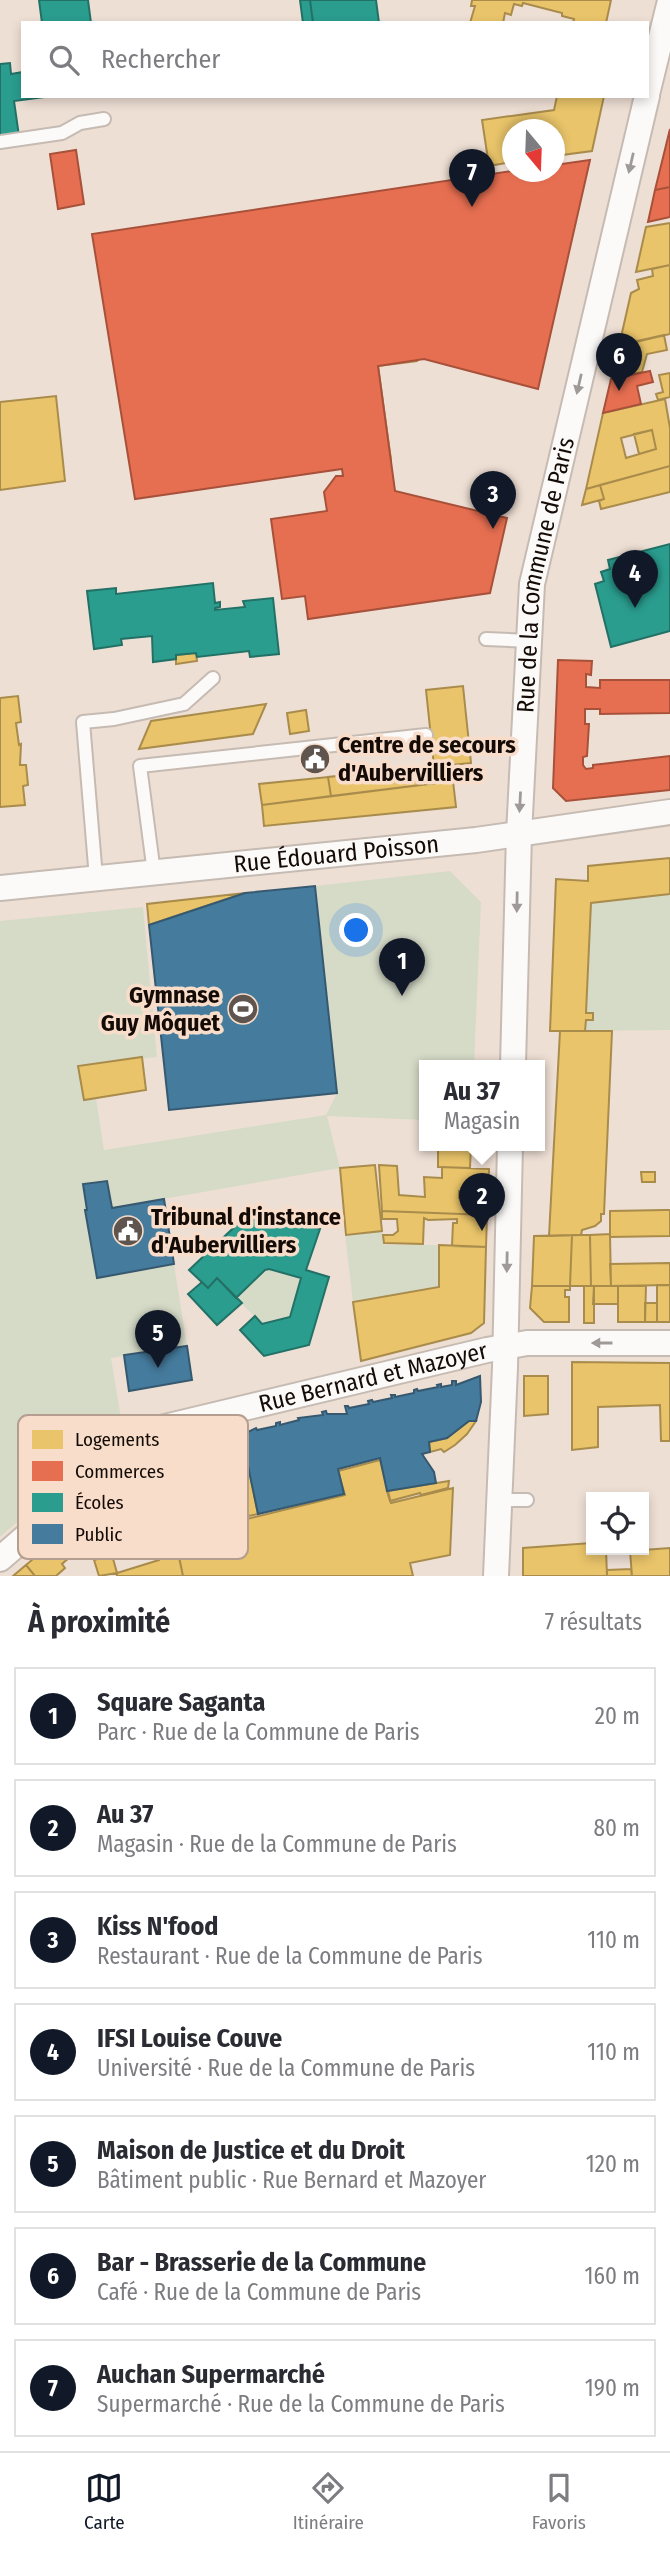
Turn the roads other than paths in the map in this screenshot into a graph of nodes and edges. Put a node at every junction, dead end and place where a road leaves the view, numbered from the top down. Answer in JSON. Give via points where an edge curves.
{"nodes":[{"id":1,"x":670,"y":1,"type":"edge"},
{"id":2,"x":653,"y":44,"type":"edge"},
{"id":3,"x":649,"y":78,"type":"edge"},
{"id":4,"x":646,"y":98,"type":"edge"},
{"id":5,"x":104,"y":119,"type":"dead end"},
{"id":6,"x":0,"y":142,"type":"edge"},
{"id":7,"x":486,"y":639,"type":"dead end"},
{"id":8,"x":528,"y":641,"type":"junction"},
{"id":9,"x":213,"y":678,"type":"dead end"},
{"id":10,"x":426,"y":735,"type":"dead end"},
{"id":11,"x":670,"y":812,"type":"edge"},
{"id":12,"x":519,"y":834,"type":"junction"},
{"id":13,"x":154,"y":873,"type":"junction"},
{"id":14,"x":96,"y":878,"type":"junction"},
{"id":15,"x":0,"y":888,"type":"edge"},
{"id":16,"x":513,"y":1060,"type":"edge"},
{"id":17,"x":510,"y":1151,"type":"edge"},
{"id":18,"x":670,"y":1343,"type":"edge"},
{"id":19,"x":505,"y":1347,"type":"junction"},
{"id":20,"x":216,"y":1415,"type":"edge"},
{"id":21,"x":499,"y":1500,"type":"junction"},
{"id":22,"x":527,"y":1500,"type":"dead end"},
{"id":23,"x":18,"y":1543,"type":"edge"},
{"id":24,"x":0,"y":1559,"type":"edge"},
{"id":25,"x":496,"y":1576,"type":"edge"}],
"edges":[{"from":1,"to":2,"type":"street","name":"Rue de la Commune de Paris"},
{"from":2,"to":3,"type":"street","name":"Rue de la Commune de Paris"},
{"from":4,"to":8,"type":"street","name":"Rue de la Commune de Paris","one_way":true,"via":[[531,584]]},
{"from":5,"to":6,"type":"lane","via":[[80,123],[62,133]]},
{"from":7,"to":8,"type":"lane"},
{"from":8,"to":12,"type":"street","name":"Rue de la Commune de Paris","one_way":true},
{"from":9,"to":14,"type":"lane","via":[[184,704],[83,722]]},
{"from":10,"to":13,"type":"lane","via":[[140,766]]},
{"from":11,"to":12,"type":"street","name":"Rue Édouard Poisson"},
{"from":12,"to":13,"type":"street","name":"Rue Édouard Poisson"},
{"from":12,"to":16,"type":"street","name":"Rue de la Commune de Paris","one_way":true},
{"from":13,"to":14,"type":"street","name":"Rue Édouard Poisson"},
{"from":14,"to":15,"type":"street","name":"Rue Édouard Poisson"},
{"from":17,"to":19,"type":"street","one_way":true},
{"from":18,"to":19,"type":"street","name":"Rue Bernard et Mazoyer","one_way":true},
{"from":19,"to":20,"type":"street","name":"Rue Bernard et Mazoyer"},
{"from":19,"to":21,"type":"street"},
{"from":21,"to":22,"type":"lane"},
{"from":21,"to":25,"type":"street"},
{"from":23,"to":24,"type":"street","name":"Rue Bernard et Mazoyer"}]}
